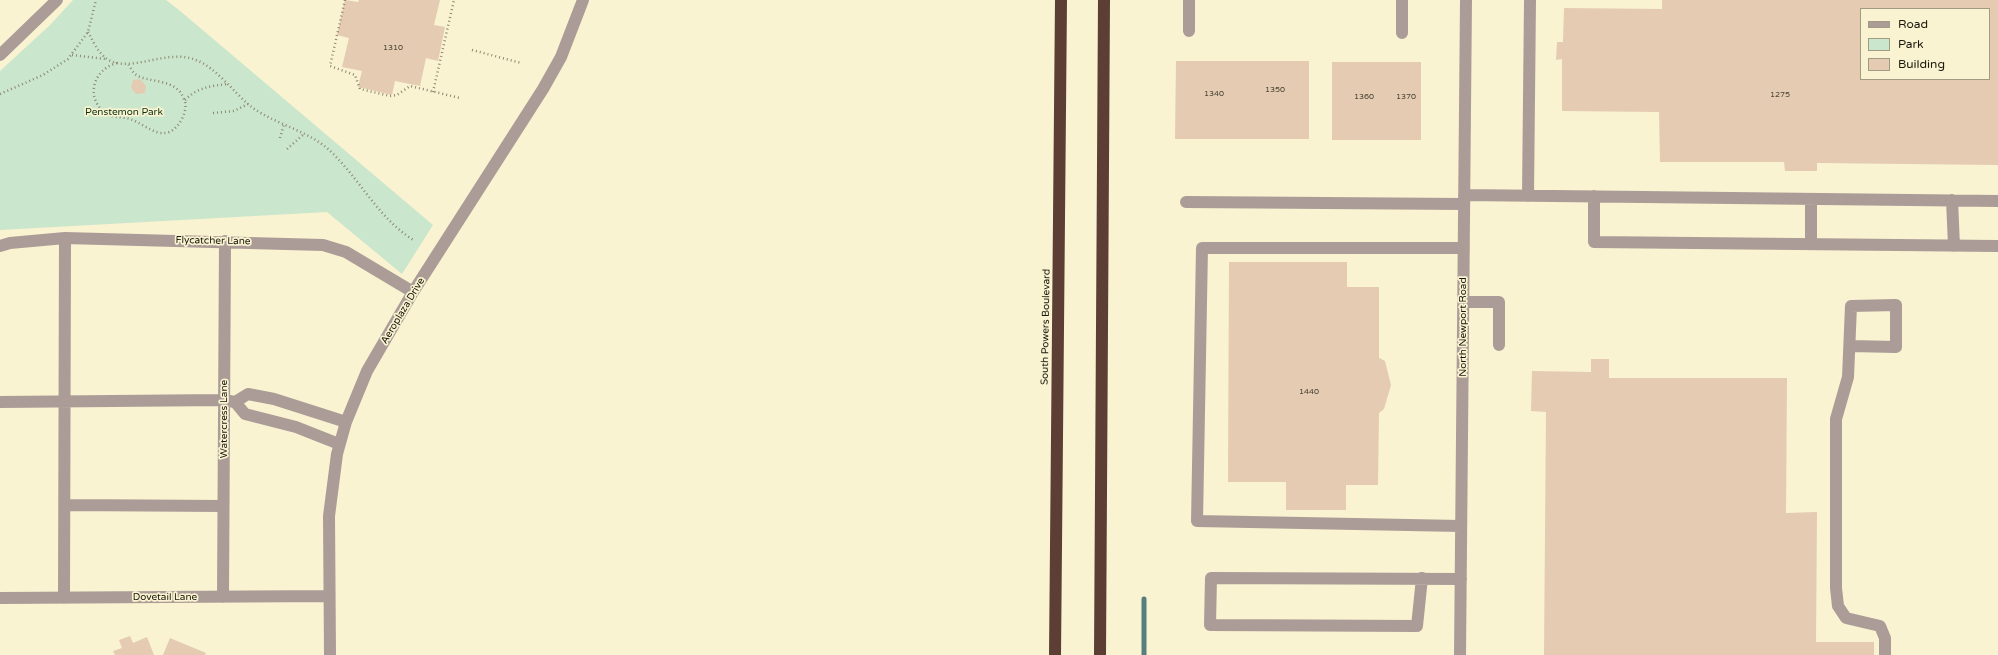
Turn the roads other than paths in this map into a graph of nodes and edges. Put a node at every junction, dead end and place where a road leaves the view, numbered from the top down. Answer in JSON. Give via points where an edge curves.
{"nodes":[{"id":1,"x":57,"y":0,"type":"edge"},
{"id":2,"x":583,"y":0,"type":"edge"},
{"id":3,"x":1061,"y":0,"type":"edge"},
{"id":4,"x":1104,"y":0,"type":"edge"},
{"id":5,"x":1189,"y":0,"type":"edge"},
{"id":6,"x":1402,"y":0,"type":"edge"},
{"id":7,"x":1466,"y":0,"type":"edge"},
{"id":8,"x":1530,"y":0,"type":"edge"},
{"id":9,"x":1189,"y":31,"type":"dead end"},
{"id":10,"x":1402,"y":33,"type":"dead end"},
{"id":11,"x":0,"y":55,"type":"edge"},
{"id":12,"x":1528,"y":196,"type":"junction"},
{"id":13,"x":1594,"y":196,"type":"junction"},
{"id":14,"x":1811,"y":199,"type":"junction"},
{"id":15,"x":1464,"y":200,"type":"junction"},
{"id":16,"x":1952,"y":200,"type":"junction"},
{"id":17,"x":1998,"y":201,"type":"edge"},
{"id":18,"x":1186,"y":202,"type":"dead end"},
{"id":19,"x":65,"y":238,"type":"junction"},
{"id":20,"x":225,"y":241,"type":"junction"},
{"id":21,"x":1811,"y":244,"type":"junction"},
{"id":22,"x":0,"y":246,"type":"edge"},
{"id":23,"x":1954,"y":246,"type":"junction"},
{"id":24,"x":1998,"y":246,"type":"edge"},
{"id":25,"x":1464,"y":248,"type":"junction"},
{"id":26,"x":414,"y":292,"type":"junction"},
{"id":27,"x":1463,"y":302,"type":"junction"},
{"id":28,"x":1499,"y":345,"type":"dead end"},
{"id":29,"x":1851,"y":346,"type":"junction"},
{"id":30,"x":65,"y":401,"type":"junction"},
{"id":31,"x":230,"y":401,"type":"junction"},
{"id":32,"x":0,"y":402,"type":"edge"},
{"id":33,"x":346,"y":422,"type":"junction"},
{"id":34,"x":339,"y":444,"type":"junction"},
{"id":35,"x":66,"y":505,"type":"junction"},
{"id":36,"x":223,"y":506,"type":"junction"},
{"id":37,"x":1462,"y":526,"type":"junction"},
{"id":38,"x":1422,"y":578,"type":"junction"},
{"id":39,"x":1461,"y":579,"type":"junction"},
{"id":40,"x":329,"y":596,"type":"junction"},
{"id":41,"x":222,"y":597,"type":"junction"},
{"id":42,"x":0,"y":598,"type":"edge"},
{"id":43,"x":64,"y":598,"type":"junction"},
{"id":44,"x":330,"y":655,"type":"edge"},
{"id":45,"x":1055,"y":655,"type":"edge"},
{"id":46,"x":1100,"y":655,"type":"edge"},
{"id":47,"x":1460,"y":655,"type":"edge"},
{"id":48,"x":1885,"y":655,"type":"edge"}],
"edges":[{"from":1,"to":11,"type":"street"},
{"from":2,"to":26,"type":"street","name":"Aeroplaza Drive","via":[[561,57],[543,89]]},
{"from":3,"to":45,"type":"highway","name":"South Powers Boulevard"},
{"from":4,"to":46,"type":"highway"},
{"from":5,"to":9,"type":"street"},
{"from":6,"to":10,"type":"street"},
{"from":7,"to":15,"type":"street","name":"North Newport Road"},
{"from":8,"to":12,"type":"street"},
{"from":12,"to":13,"type":"street"},
{"from":12,"to":15,"type":"street"},
{"from":13,"to":14,"type":"street"},
{"from":13,"to":21,"type":"street","via":[[1594,242]]},
{"from":14,"to":16,"type":"street"},
{"from":14,"to":21,"type":"street"},
{"from":15,"to":18,"type":"street"},
{"from":15,"to":25,"type":"street","name":"North Newport Road"},
{"from":16,"to":17,"type":"street"},
{"from":16,"to":23,"type":"street"},
{"from":19,"to":20,"type":"street","name":"Flycatcher Lane"},
{"from":19,"to":22,"type":"street","name":"Flycatcher Lane"},
{"from":19,"to":30,"type":"street"},
{"from":20,"to":26,"type":"street","name":"Flycatcher Lane","via":[[323,245],[336,248]]},
{"from":20,"to":31,"type":"street","name":"Watercress Lane"},
{"from":21,"to":23,"type":"street"},
{"from":23,"to":24,"type":"street"},
{"from":25,"to":27,"type":"street","name":"North Newport Road"},
{"from":25,"to":37,"type":"street","via":[[1202,248],[1198,521]]},
{"from":26,"to":33,"type":"street","name":"Aeroplaza Drive","via":[[368,371]]},
{"from":27,"to":28,"type":"street","via":[[1499,302]]},
{"from":27,"to":37,"type":"street","name":"North Newport Road"},
{"from":29,"to":29,"type":"street","via":[[1851,306],[1896,305],[1896,347]]},
{"from":29,"to":48,"type":"street","via":[[1848,377],[1836,419],[1836,588],[1838,606],[1846,618],[1880,626],[1885,638]]},
{"from":30,"to":31,"type":"street"},
{"from":30,"to":32,"type":"street"},
{"from":30,"to":35,"type":"street"},
{"from":31,"to":33,"type":"street","via":[[248,394],[274,399]]},
{"from":31,"to":34,"type":"street","via":[[245,414],[296,427]]},
{"from":31,"to":36,"type":"street","name":"Watercress Lane"},
{"from":33,"to":34,"type":"street","name":"Aeroplaza Drive"},
{"from":34,"to":40,"type":"street","name":"Aeroplaza Drive","via":[[329,516]]},
{"from":35,"to":36,"type":"street"},
{"from":35,"to":43,"type":"street"},
{"from":36,"to":41,"type":"street","name":"Watercress Lane"},
{"from":37,"to":39,"type":"street","name":"North Newport Road"},
{"from":38,"to":38,"type":"street","via":[[1416,626],[1210,625],[1211,578]]},
{"from":38,"to":39,"type":"street"},
{"from":39,"to":47,"type":"street","name":"North Newport Road"},
{"from":40,"to":41,"type":"street","name":"Dovetail Lane"},
{"from":40,"to":44,"type":"street","name":"Aeroplaza Drive"},
{"from":41,"to":43,"type":"street","name":"Dovetail Lane"},
{"from":42,"to":43,"type":"street","name":"Dovetail Lane"}]}
